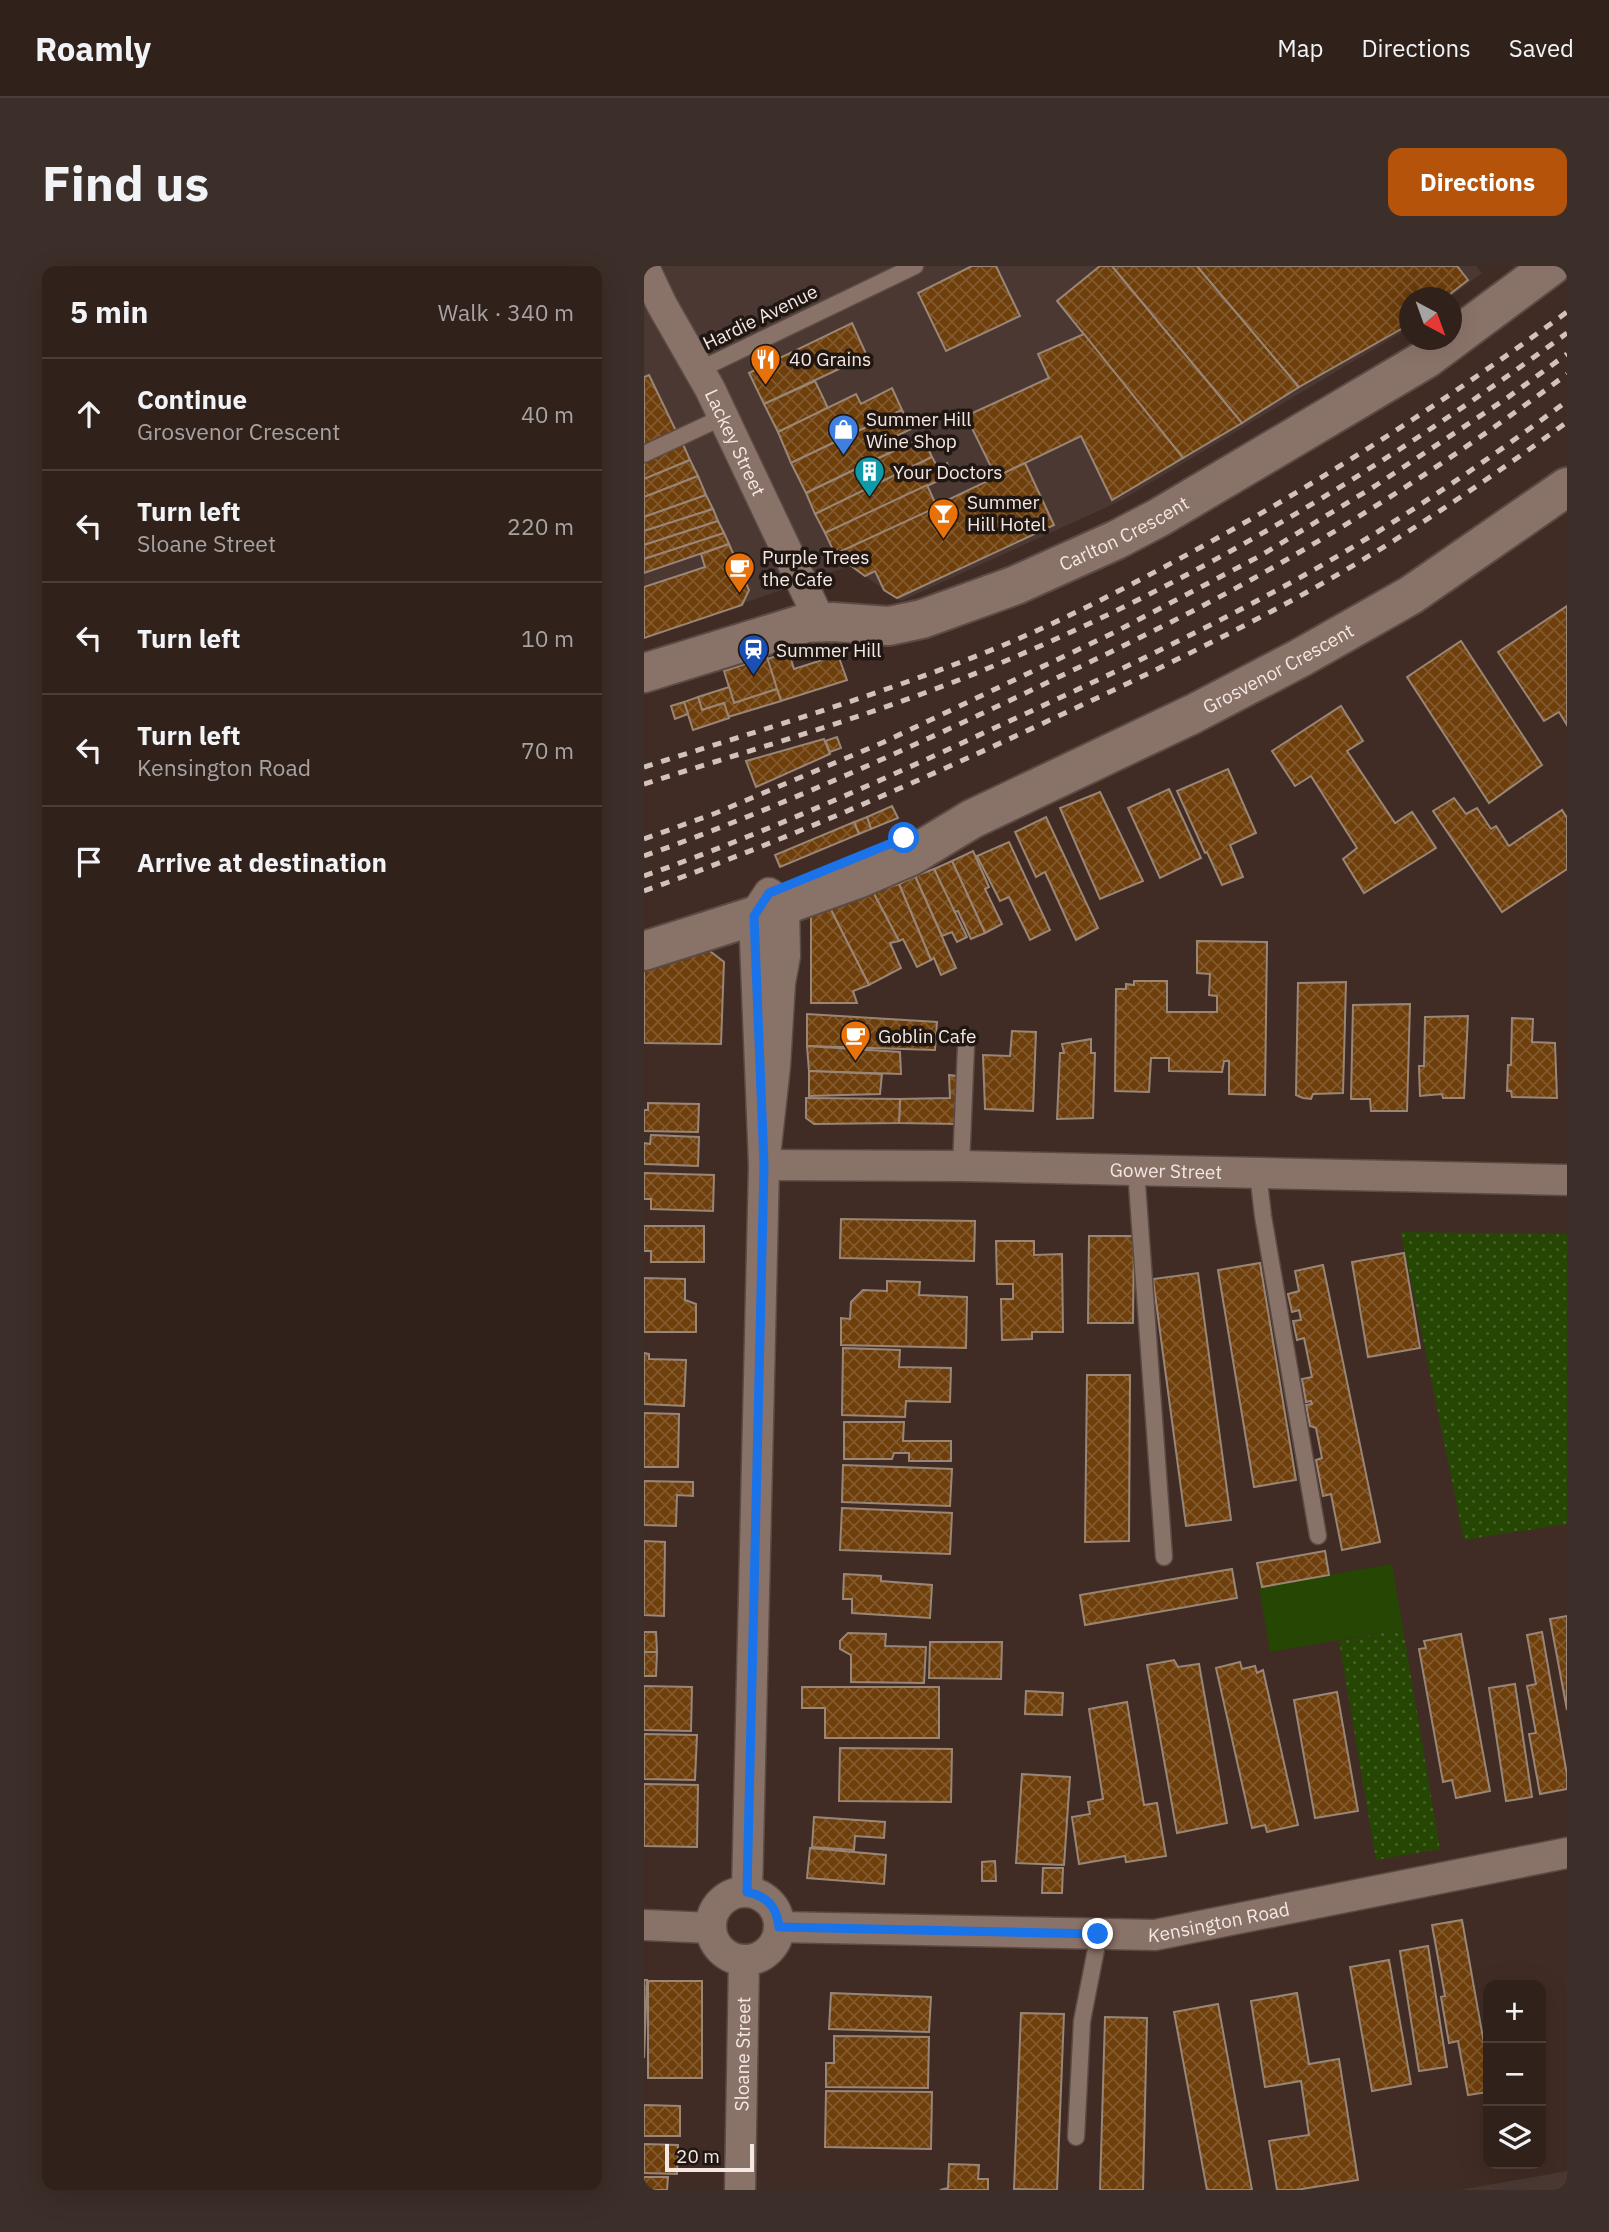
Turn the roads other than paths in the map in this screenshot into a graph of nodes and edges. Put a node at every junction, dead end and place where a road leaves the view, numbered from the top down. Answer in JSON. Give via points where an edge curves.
{"nodes":[{"id":1,"x":915,"y":266,"type":"edge"},
{"id":2,"x":1551,"y":266,"type":"edge"},
{"id":3,"x":644,"y":267,"type":"edge"},
{"id":4,"x":699,"y":370,"type":"junction"},
{"id":5,"x":723,"y":416,"type":"junction"},
{"id":6,"x":644,"y":454,"type":"edge"},
{"id":7,"x":1567,"y":487,"type":"edge"},
{"id":8,"x":820,"y":621,"type":"junction"},
{"id":9,"x":644,"y":673,"type":"edge"},
{"id":10,"x":769,"y":905,"type":"junction"},
{"id":11,"x":644,"y":933,"type":"edge"},
{"id":12,"x":644,"y":951,"type":"edge"},
{"id":13,"x":966,"y":1047,"type":"dead end"},
{"id":14,"x":764,"y":1165,"type":"junction"},
{"id":15,"x":961,"y":1166,"type":"junction"},
{"id":16,"x":1136,"y":1170,"type":"junction"},
{"id":17,"x":1258,"y":1173,"type":"junction"},
{"id":18,"x":1567,"y":1180,"type":"edge"},
{"id":19,"x":1318,"y":1536,"type":"dead end"},
{"id":20,"x":1164,"y":1557,"type":"dead end"},
{"id":21,"x":1567,"y":1853,"type":"edge"},
{"id":22,"x":747,"y":1892,"type":"junction"},
{"id":23,"x":644,"y":1925,"type":"edge"},
{"id":24,"x":779,"y":1927,"type":"junction"},
{"id":25,"x":711,"y":1928,"type":"junction"},
{"id":26,"x":1098,"y":1934,"type":"junction"},
{"id":27,"x":744,"y":1960,"type":"junction"},
{"id":28,"x":1076,"y":2137,"type":"dead end"},
{"id":29,"x":740,"y":2190,"type":"edge"}],
"edges":[{"from":1,"to":4,"type":"lane","name":"Hardie Avenue"},
{"from":2,"to":8,"type":"street","name":"Carlton Crescent","via":[[1426,359],[1116,540],[922,620],[889,626]]},
{"from":3,"to":4,"type":"street","name":"Lackey Street"},
{"from":4,"to":5,"type":"street","name":"Lackey Street"},
{"from":5,"to":6,"type":"lane"},
{"from":5,"to":8,"type":"street","name":"Lackey Street"},
{"from":7,"to":10,"type":"street","name":"Grosvenor Crescent","via":[[1411,595],[1300,658],[972,819],[911,856],[860,878]]},
{"from":8,"to":9,"type":"street","name":"Carlton Crescent"},
{"from":10,"to":11,"type":"street","name":"Grosvenor Crescent","via":[[720,907]]},
{"from":10,"to":12,"type":"street","name":"Grosvenor Crescent"},
{"from":10,"to":14,"type":"street","via":[[785,956]]},
{"from":13,"to":15,"type":"lane"},
{"from":14,"to":15,"type":"street","name":"Gower Street"},
{"from":14,"to":22,"type":"street"},
{"from":15,"to":16,"type":"street","name":"Gower Street"},
{"from":16,"to":17,"type":"street","name":"Gower Street"},
{"from":16,"to":20,"type":"lane"},
{"from":17,"to":18,"type":"street","name":"Gower Street"},
{"from":17,"to":19,"type":"lane"},
{"from":21,"to":26,"type":"street","name":"Kensington Road","via":[[1155,1935]]},
{"from":22,"to":24,"type":"street","via":[[774,1907]]},
{"from":22,"to":25,"type":"street","via":[[736,1893],[717,1906]]},
{"from":23,"to":25,"type":"street"},
{"from":24,"to":26,"type":"street","name":"Kensington Road"},
{"from":24,"to":27,"type":"street","via":[[765,1954]]},
{"from":25,"to":27,"type":"street","via":[[725,1954]]},
{"from":26,"to":28,"type":"lane","via":[[1082,2021]]},
{"from":27,"to":29,"type":"street","name":"Sloane Street"}]}
